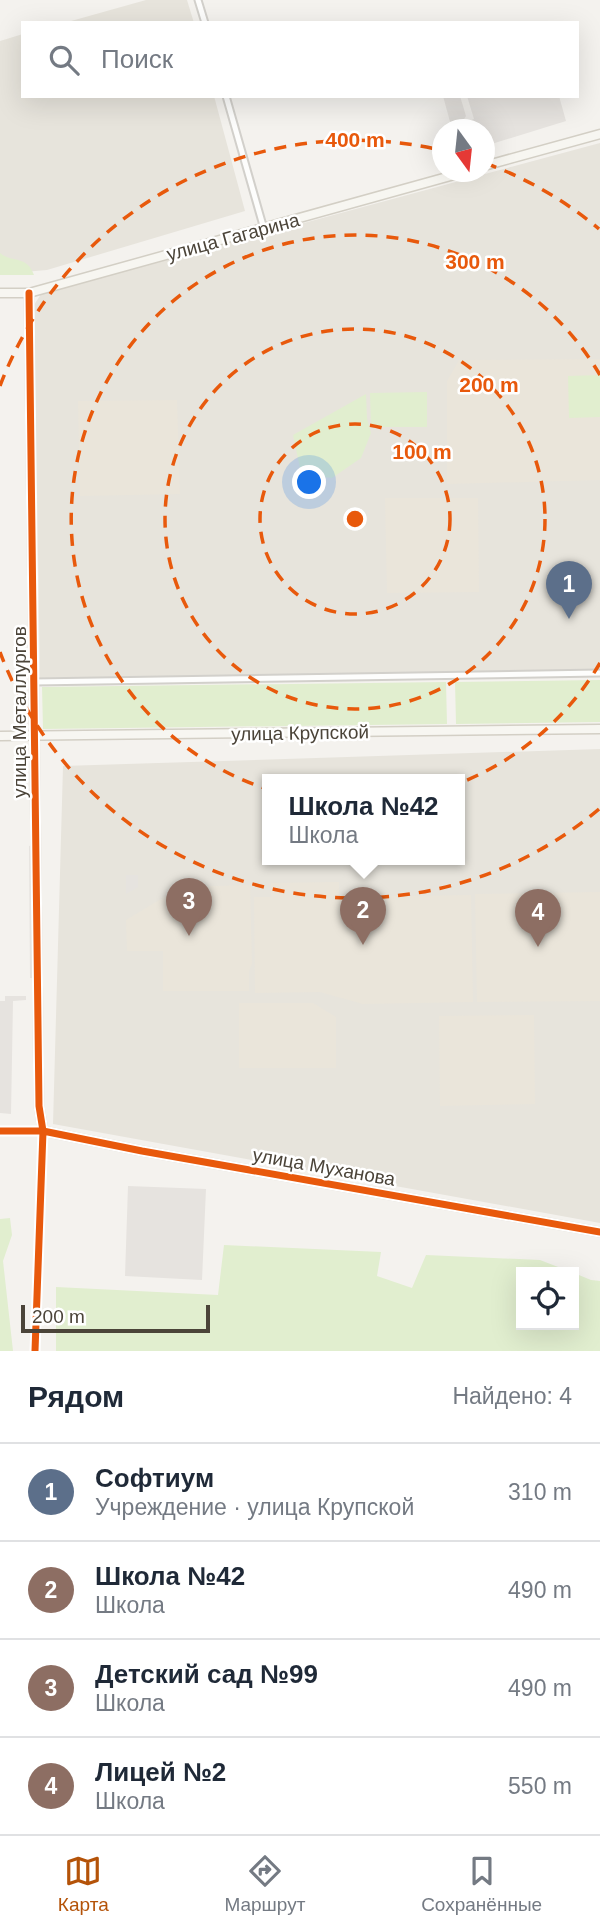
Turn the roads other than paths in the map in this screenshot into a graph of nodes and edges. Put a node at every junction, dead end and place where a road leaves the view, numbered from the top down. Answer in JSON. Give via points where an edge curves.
{"nodes":[{"id":1,"x":198,"y":0,"type":"edge"},
{"id":2,"x":204,"y":21,"type":"edge"},
{"id":3,"x":227,"y":98,"type":"edge"},
{"id":4,"x":600,"y":134,"type":"edge"},
{"id":5,"x":495,"y":163,"type":"edge"},
{"id":6,"x":432,"y":182,"type":"edge"},
{"id":7,"x":264,"y":229,"type":"junction"},
{"id":8,"x":0,"y":293,"type":"edge"},
{"id":9,"x":29,"y":293,"type":"junction"},
{"id":10,"x":600,"y":673,"type":"edge"},
{"id":11,"x":34,"y":682,"type":"junction"},
{"id":12,"x":600,"y":729,"type":"edge"},
{"id":13,"x":0,"y":736,"type":"edge"},
{"id":14,"x":34,"y":737,"type":"junction"},
{"id":15,"x":0,"y":1131,"type":"edge"},
{"id":16,"x":43,"y":1131,"type":"junction"},
{"id":17,"x":600,"y":1232,"type":"edge"},
{"id":18,"x":35,"y":1351,"type":"edge"}],
"edges":[{"from":1,"to":2,"type":"street"},
{"from":3,"to":7,"type":"street"},
{"from":4,"to":5,"type":"street"},
{"from":6,"to":7,"type":"street","name":"улица Гагарина"},
{"from":7,"to":9,"type":"street","name":"улица Гагарина"},
{"from":8,"to":9,"type":"street","name":"улица Гагарина"},
{"from":9,"to":11,"type":"street","name":"улица Металлургов"},
{"from":10,"to":11,"type":"street"},
{"from":11,"to":14,"type":"street","name":"улица Металлургов"},
{"from":12,"to":14,"type":"street","name":"улица Крупской"},
{"from":13,"to":14,"type":"street","name":"улица Крупской"},
{"from":14,"to":16,"type":"street","name":"улица Металлургов"},
{"from":15,"to":16,"type":"street"},
{"from":16,"to":17,"type":"street","name":"улица Муханова"},
{"from":16,"to":18,"type":"street"}]}
